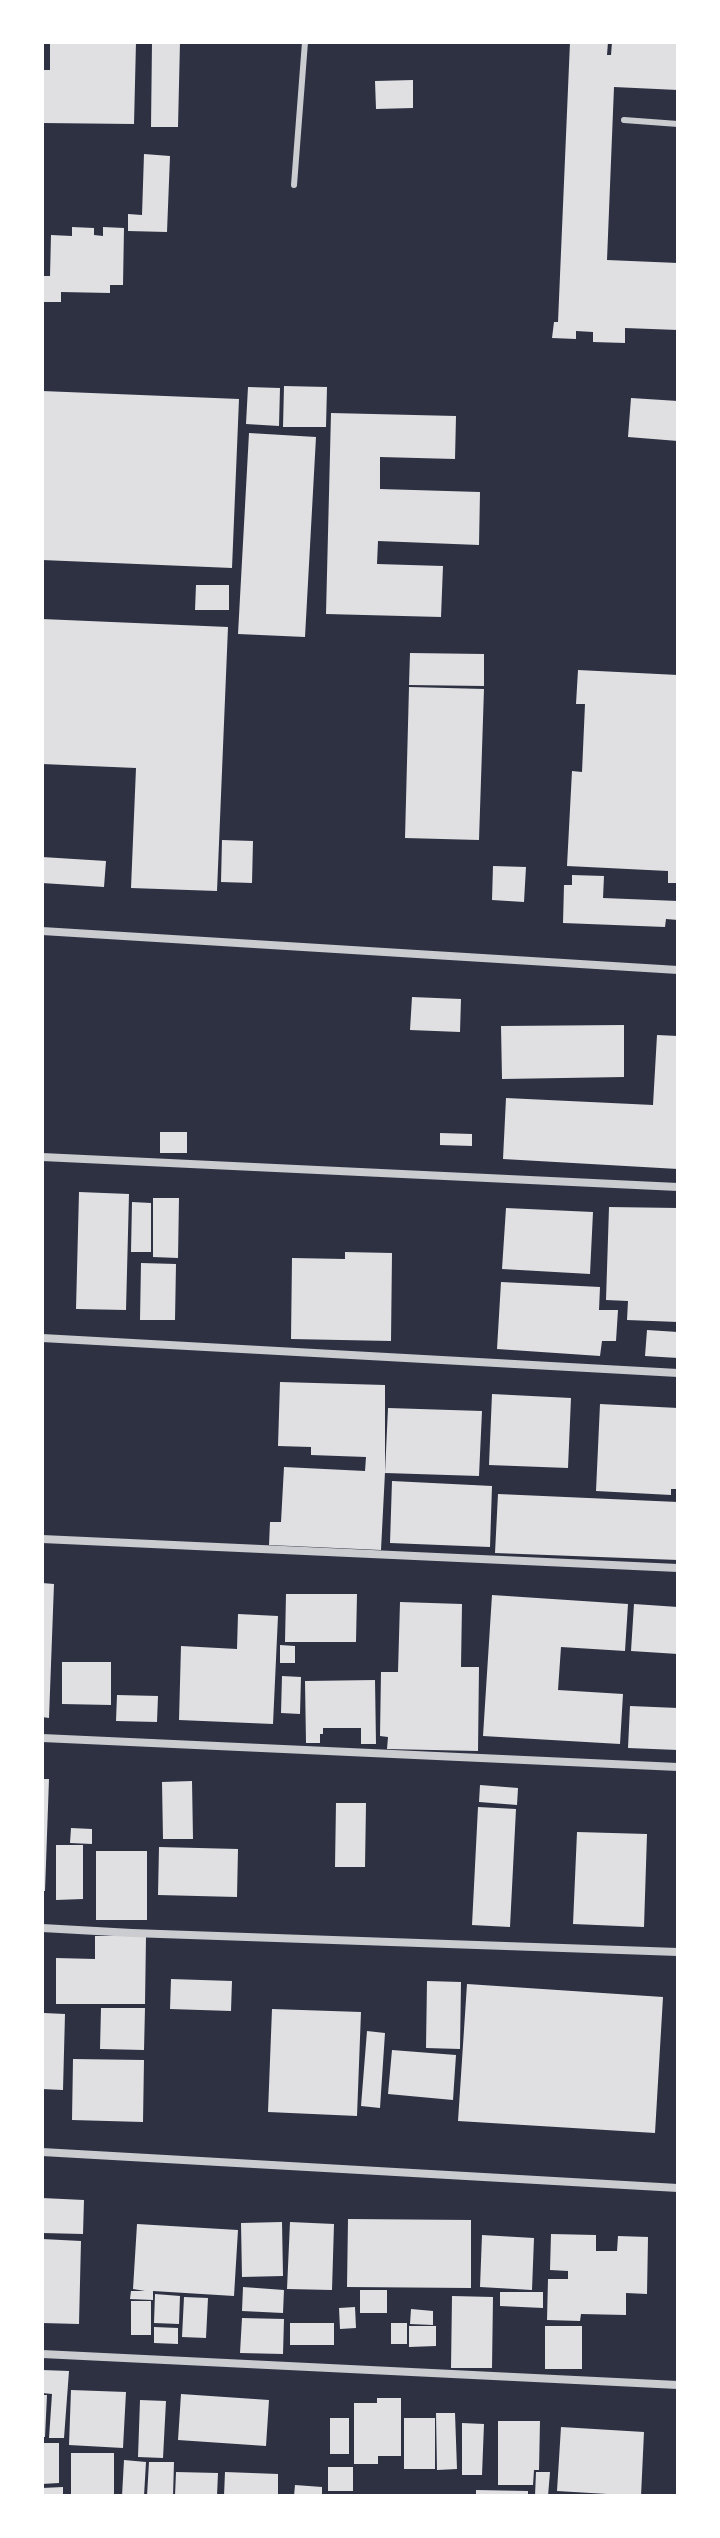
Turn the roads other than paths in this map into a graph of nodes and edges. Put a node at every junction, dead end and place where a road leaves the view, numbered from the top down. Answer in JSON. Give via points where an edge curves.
{"nodes":[{"id":1,"x":305,"y":42,"type":"edge"},
{"id":2,"x":624,"y":120,"type":"dead end"},
{"id":3,"x":678,"y":124,"type":"edge"},
{"id":4,"x":294,"y":185,"type":"dead end"},
{"id":5,"x":42,"y":931,"type":"edge"},
{"id":6,"x":678,"y":970,"type":"edge"},
{"id":7,"x":42,"y":1157,"type":"edge"},
{"id":8,"x":678,"y":1187,"type":"edge"},
{"id":9,"x":42,"y":1338,"type":"edge"},
{"id":10,"x":678,"y":1373,"type":"edge"},
{"id":11,"x":42,"y":1539,"type":"edge"},
{"id":12,"x":678,"y":1568,"type":"edge"},
{"id":13,"x":42,"y":1738,"type":"edge"},
{"id":14,"x":678,"y":1767,"type":"edge"},
{"id":15,"x":42,"y":1928,"type":"edge"},
{"id":16,"x":678,"y":1952,"type":"edge"},
{"id":17,"x":42,"y":2152,"type":"edge"},
{"id":18,"x":678,"y":2188,"type":"edge"},
{"id":19,"x":42,"y":2354,"type":"edge"},
{"id":20,"x":678,"y":2385,"type":"edge"}],
"edges":[{"from":1,"to":4,"type":"lane"},
{"from":2,"to":3,"type":"lane"},
{"from":5,"to":6,"type":"street"},
{"from":7,"to":8,"type":"street"},
{"from":9,"to":10,"type":"street"},
{"from":11,"to":12,"type":"street"},
{"from":13,"to":14,"type":"street"},
{"from":15,"to":16,"type":"street"},
{"from":17,"to":18,"type":"street"},
{"from":19,"to":20,"type":"street"}]}
